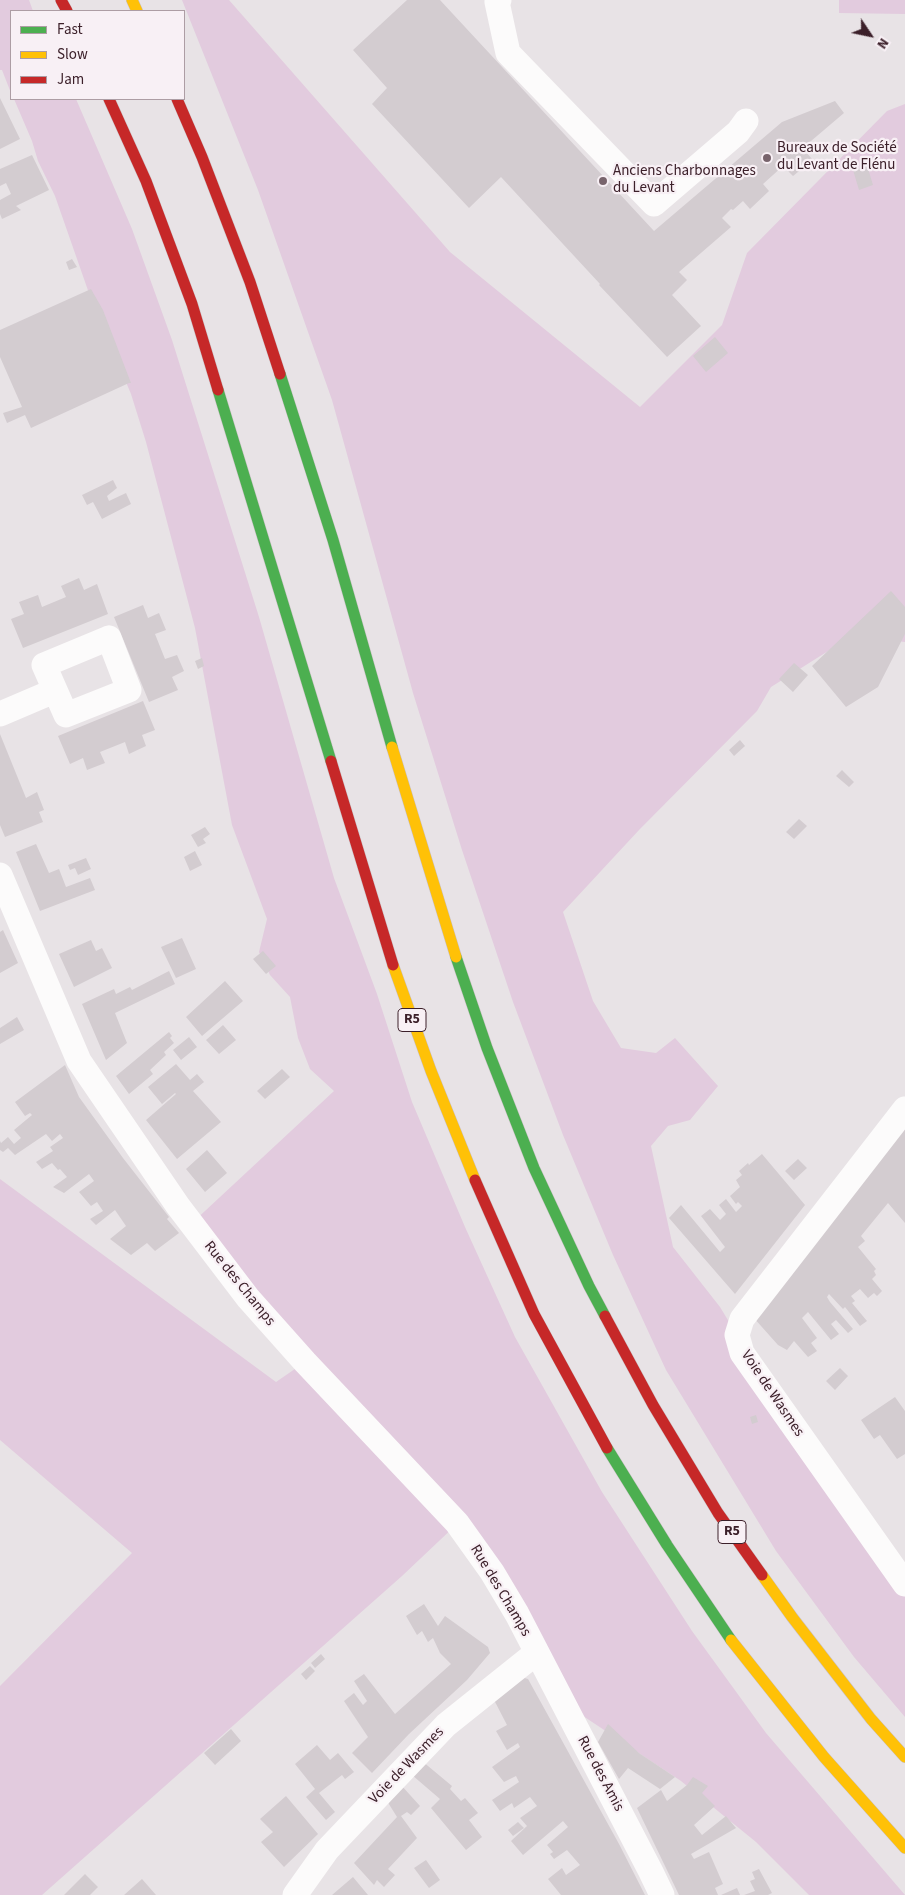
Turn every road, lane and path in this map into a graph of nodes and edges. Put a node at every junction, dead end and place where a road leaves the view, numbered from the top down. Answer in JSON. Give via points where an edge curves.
{"nodes":[{"id":1,"x":499,"y":0,"type":"edge"},
{"id":2,"x":110,"y":100,"type":"edge"},
{"id":3,"x":177,"y":100,"type":"edge"},
{"id":4,"x":746,"y":121,"type":"dead end"},
{"id":5,"x":54,"y":691,"type":"dead end"},
{"id":6,"x":0,"y":714,"type":"edge"},
{"id":7,"x":0,"y":875,"type":"edge"},
{"id":8,"x":905,"y":1109,"type":"edge"},
{"id":9,"x":905,"y":1584,"type":"edge"},
{"id":10,"x":536,"y":1653,"type":"junction"},
{"id":11,"x":905,"y":1757,"type":"edge"},
{"id":12,"x":905,"y":1848,"type":"edge"},
{"id":13,"x":295,"y":1895,"type":"edge"},
{"id":14,"x":662,"y":1895,"type":"edge"}],
"edges":[{"from":1,"to":4,"type":"street","via":[[508,52],[654,204],[738,132]]},
{"from":2,"to":12,"type":"highway","number":"R5","via":[[146,181],[192,304],[386,946],[481,1196],[534,1314],[602,1439],[667,1545],[740,1653]]},
{"from":3,"to":11,"type":"highway","number":"R5","via":[[250,282],[333,540],[444,922],[487,1048],[534,1168],[589,1286],[648,1396],[718,1512],[792,1617],[871,1719]]},
{"from":5,"to":6,"type":"street"},
{"from":7,"to":10,"type":"street","name":"Rue des Champs","via":[[79,1061],[178,1206],[254,1305],[457,1523],[492,1572]]},
{"from":8,"to":9,"type":"street","name":"Voie de Wasmes","via":[[742,1319],[737,1335],[742,1354]]},
{"from":10,"to":13,"type":"street","name":"Voie de Wasmes","via":[[446,1724],[326,1850]]},
{"from":10,"to":14,"type":"street","name":"Rue des Amis"}]}
